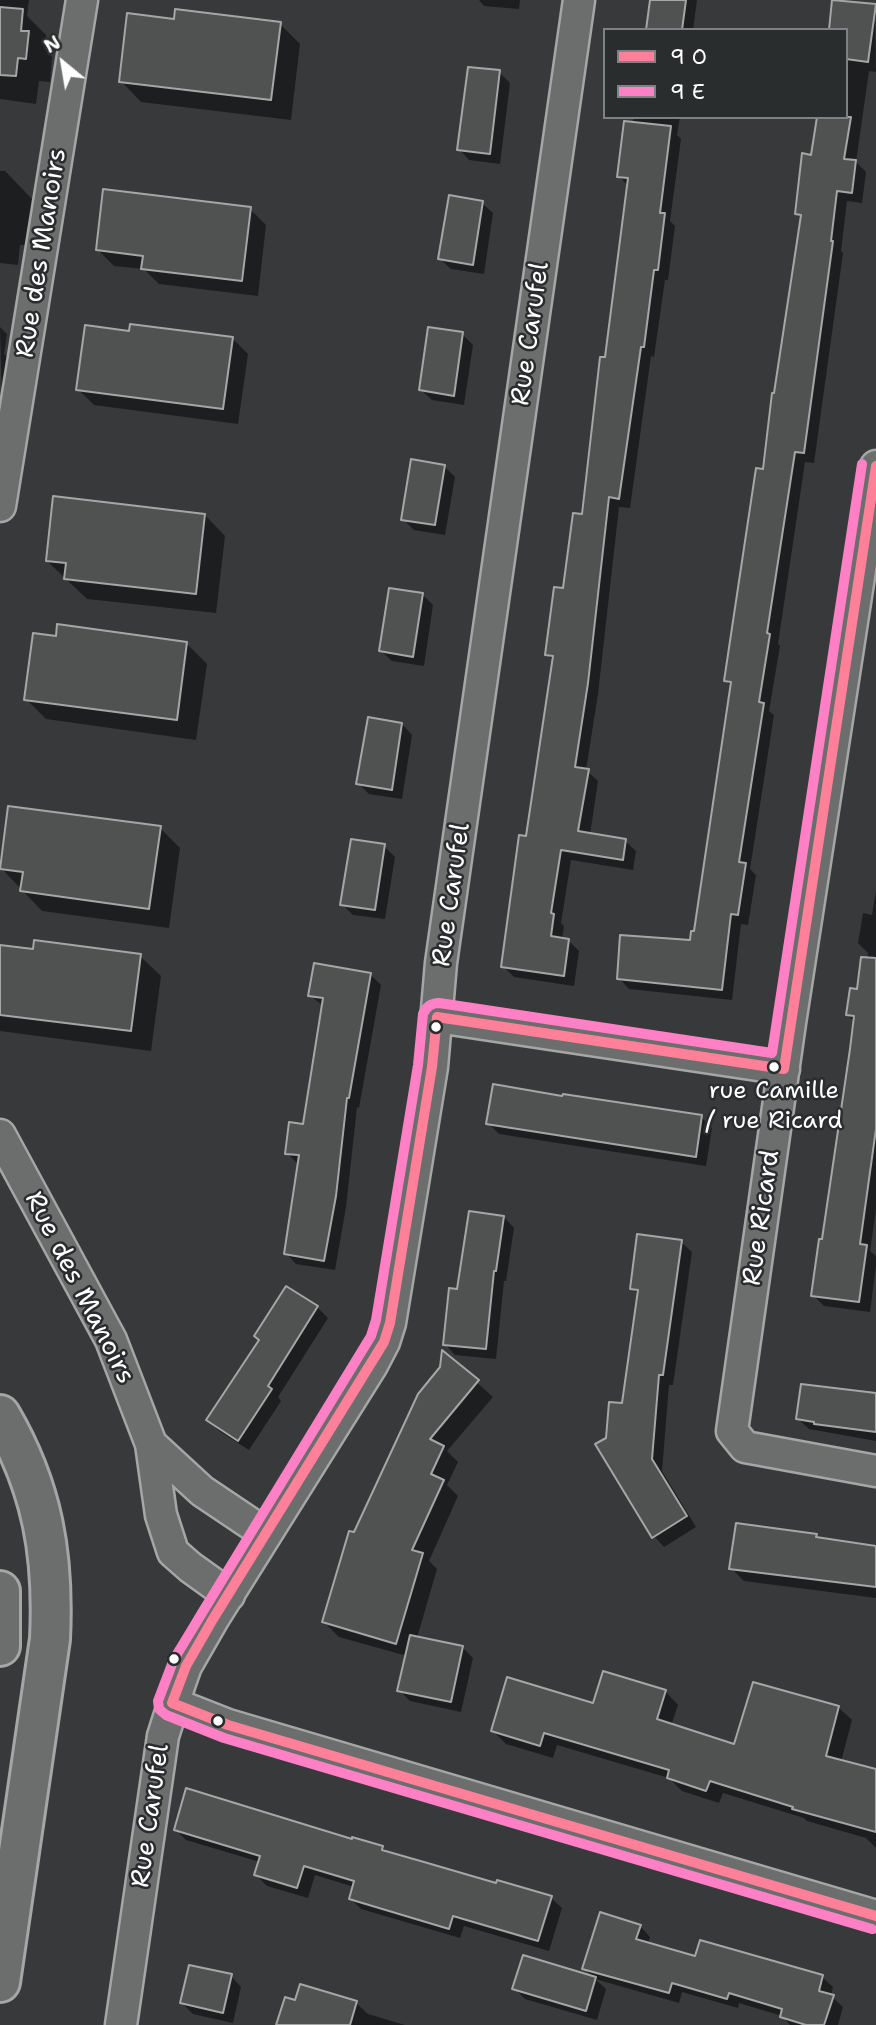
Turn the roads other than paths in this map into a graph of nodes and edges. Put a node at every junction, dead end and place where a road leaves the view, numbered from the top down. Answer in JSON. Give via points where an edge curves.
{"nodes":[{"id":1,"x":82,"y":0,"type":"edge"},
{"id":2,"x":579,"y":0,"type":"edge"},
{"id":3,"x":876,"y":466,"type":"edge"},
{"id":4,"x":0,"y":506,"type":"edge"},
{"id":5,"x":437,"y":1017,"type":"junction"},
{"id":6,"x":784,"y":1069,"type":"junction"},
{"id":7,"x":0,"y":1135,"type":"edge"},
{"id":8,"x":0,"y":1415,"type":"edge"},
{"id":9,"x":152,"y":1444,"type":"junction"},
{"id":10,"x":876,"y":1471,"type":"edge"},
{"id":11,"x":266,"y":1534,"type":"junction"},
{"id":12,"x":0,"y":1591,"type":"edge"},
{"id":13,"x":229,"y":1595,"type":"junction"},
{"id":14,"x":0,"y":1646,"type":"edge"},
{"id":15,"x":172,"y":1703,"type":"junction"},
{"id":16,"x":876,"y":1916,"type":"edge"},
{"id":17,"x":0,"y":1982,"type":"edge"},
{"id":18,"x":121,"y":2025,"type":"edge"}],
"edges":[{"from":1,"to":4,"type":"street","name":"Rue des Manoirs"},
{"from":2,"to":5,"type":"street","name":"Rue Carufel","via":[[441,963]]},
{"from":3,"to":6,"type":"street","name":"Rue Ricard"},
{"from":5,"to":6,"type":"street"},
{"from":5,"to":11,"type":"street","name":"Rue Carufel","via":[[387,1333],[372,1365]]},
{"from":6,"to":10,"type":"street","name":"Rue Ricard","via":[[732,1431],[745,1447]]},
{"from":7,"to":9,"type":"street","name":"Rue des Manoirs","via":[[111,1340]]},
{"from":8,"to":17,"type":"highway","via":[[40,1504],[52,1605]]},
{"from":9,"to":11,"type":"street","name":"Rue des Manoirs","via":[[202,1491]]},
{"from":9,"to":13,"type":"street","name":"Rue des Manoirs","via":[[161,1515],[173,1552]]},
{"from":11,"to":13,"type":"street","name":"Rue Carufel"},
{"from":12,"to":14,"type":"highway"},
{"from":13,"to":15,"type":"street","name":"Rue Carufel","via":[[186,1666]]},
{"from":15,"to":16,"type":"street","via":[[228,1725]]},
{"from":15,"to":18,"type":"street","name":"Rue Carufel"}]}
